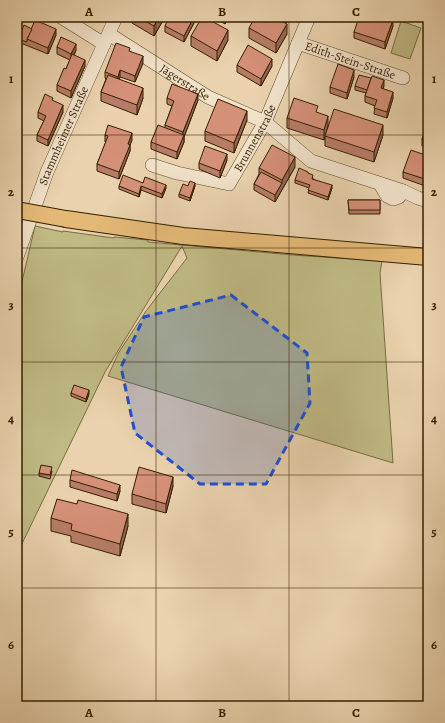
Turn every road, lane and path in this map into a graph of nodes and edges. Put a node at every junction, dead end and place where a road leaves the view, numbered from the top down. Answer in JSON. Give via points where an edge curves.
{"nodes":[{"id":1,"x":61,"y":17,"type":"edge"},
{"id":2,"x":116,"y":17,"type":"edge"},
{"id":3,"x":309,"y":17,"type":"edge"},
{"id":4,"x":106,"y":39,"type":"junction"},
{"id":5,"x":298,"y":43,"type":"junction"},
{"id":6,"x":403,"y":78,"type":"dead end"},
{"id":7,"x":265,"y":122,"type":"junction"},
{"id":8,"x":152,"y":165,"type":"dead end"},
{"id":9,"x":428,"y":201,"type":"edge"},
{"id":10,"x":17,"y":210,"type":"edge"},
{"id":11,"x":17,"y":257,"type":"edge"},
{"id":12,"x":428,"y":257,"type":"edge"}],
"edges":[{"from":1,"to":4,"type":"street","name":"Jägerstraße"},
{"from":2,"to":4,"type":"street","name":"Stammheimer Straße"},
{"from":3,"to":5,"type":"street","name":"Brunnenstraße"},
{"from":4,"to":7,"type":"street","name":"Jägerstraße","via":[[208,97]]},
{"from":4,"to":11,"type":"street","name":"Stammheimer Straße","via":[[47,172]]},
{"from":5,"to":6,"type":"street","name":"Edith-Stein-Straße"},
{"from":5,"to":7,"type":"street","name":"Brunnenstraße"},
{"from":7,"to":8,"type":"street","name":"Brunnenstraße","via":[[229,184]]},
{"from":7,"to":9,"type":"street","name":"Jägerstraße","via":[[311,161],[380,184],[387,196],[393,199],[402,191]]},
{"from":10,"to":12,"type":"main road","bridge":true,"via":[[184,236]]}]}
